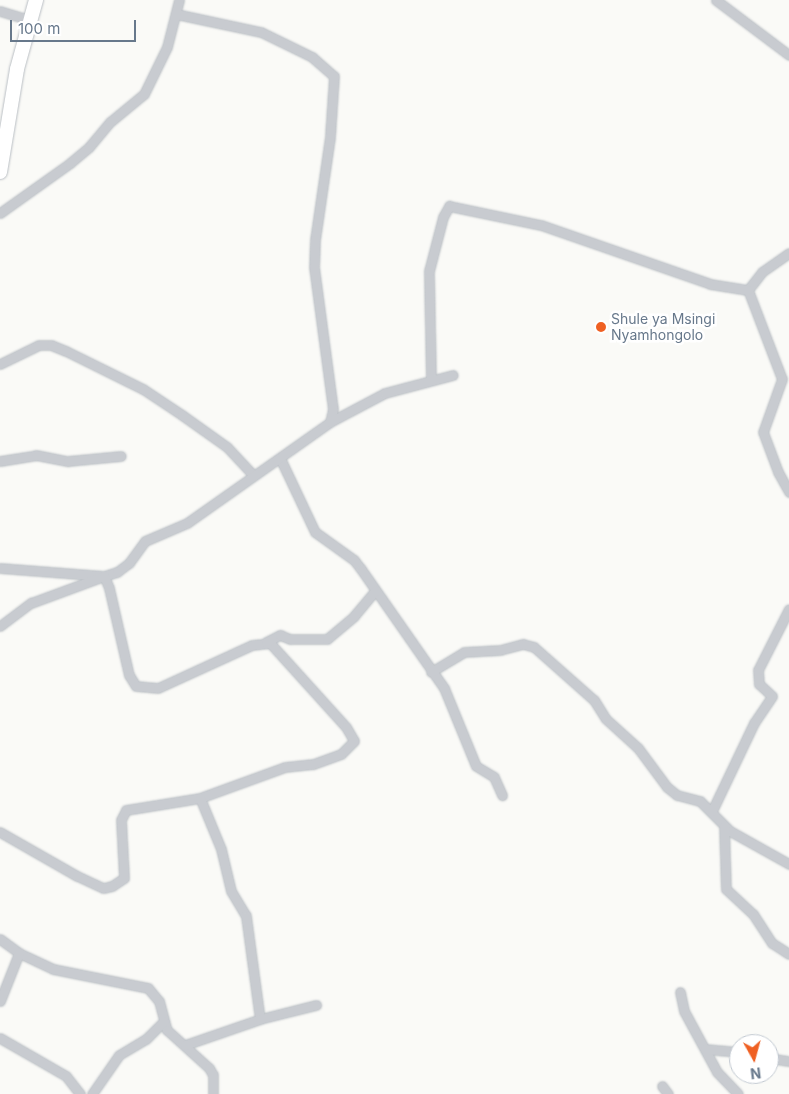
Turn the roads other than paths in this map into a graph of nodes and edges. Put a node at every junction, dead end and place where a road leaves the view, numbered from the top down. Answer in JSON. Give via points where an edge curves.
{"nodes":[{"id":1,"x":36,"y":0,"type":"edge"},
{"id":2,"x":179,"y":0,"type":"edge"},
{"id":3,"x":716,"y":0,"type":"edge"},
{"id":4,"x":0,"y":11,"type":"edge"},
{"id":5,"x":176,"y":14,"type":"junction"},
{"id":6,"x":29,"y":20,"type":"junction"},
{"id":7,"x":789,"y":55,"type":"edge"},
{"id":8,"x":0,"y":172,"type":"edge"},
{"id":9,"x":0,"y":213,"type":"edge"},
{"id":10,"x":789,"y":253,"type":"edge"},
{"id":11,"x":748,"y":290,"type":"junction"},
{"id":12,"x":0,"y":364,"type":"edge"},
{"id":13,"x":453,"y":375,"type":"dead end"},
{"id":14,"x":431,"y":380,"type":"junction"},
{"id":15,"x":330,"y":422,"type":"junction"},
{"id":16,"x":121,"y":456,"type":"dead end"},
{"id":17,"x":280,"y":458,"type":"junction"},
{"id":18,"x":0,"y":460,"type":"edge"},
{"id":19,"x":253,"y":475,"type":"junction"},
{"id":20,"x":789,"y":492,"type":"edge"},
{"id":21,"x":0,"y":568,"type":"edge"},
{"id":22,"x":104,"y":576,"type":"junction"},
{"id":23,"x":375,"y":591,"type":"junction"},
{"id":24,"x":789,"y":609,"type":"edge"},
{"id":25,"x":0,"y":626,"type":"edge"},
{"id":26,"x":266,"y":642,"type":"junction"},
{"id":27,"x":431,"y":672,"type":"junction"},
{"id":28,"x":502,"y":796,"type":"dead end"},
{"id":29,"x":200,"y":798,"type":"junction"},
{"id":30,"x":712,"y":811,"type":"junction"},
{"id":31,"x":724,"y":826,"type":"junction"},
{"id":32,"x":0,"y":832,"type":"edge"},
{"id":33,"x":789,"y":864,"type":"edge"},
{"id":34,"x":0,"y":939,"type":"edge"},
{"id":35,"x":18,"y":953,"type":"junction"},
{"id":36,"x":789,"y":954,"type":"edge"},
{"id":37,"x":680,"y":992,"type":"dead end"},
{"id":38,"x":0,"y":1001,"type":"edge"},
{"id":39,"x":316,"y":1005,"type":"dead end"},
{"id":40,"x":260,"y":1019,"type":"junction"},
{"id":41,"x":164,"y":1021,"type":"junction"},
{"id":42,"x":0,"y":1038,"type":"edge"},
{"id":43,"x":185,"y":1045,"type":"junction"},
{"id":44,"x":705,"y":1049,"type":"junction"},
{"id":45,"x":729,"y":1051,"type":"edge"},
{"id":46,"x":662,"y":1086,"type":"dead end"},
{"id":47,"x":80,"y":1094,"type":"edge"},
{"id":48,"x":92,"y":1094,"type":"edge"},
{"id":49,"x":213,"y":1094,"type":"edge"},
{"id":50,"x":668,"y":1094,"type":"edge"},
{"id":51,"x":738,"y":1094,"type":"edge"}],
"edges":[{"from":1,"to":6,"type":"main road"},
{"from":2,"to":5,"type":"street"},
{"from":3,"to":7,"type":"street"},
{"from":4,"to":6,"type":"street"},
{"from":5,"to":9,"type":"street","via":[[167,47],[144,94],[110,122],[76,158],[28,196]]},
{"from":5,"to":15,"type":"street","via":[[262,32],[300,49],[334,76],[314,267],[333,409]]},
{"from":6,"to":8,"type":"main road","via":[[17,69]]},
{"from":10,"to":11,"type":"street","via":[[762,272]]},
{"from":11,"to":14,"type":"street","via":[[710,284],[541,225],[450,206],[443,217],[429,271]]},
{"from":11,"to":20,"type":"street","via":[[782,379],[782,387],[763,432]]},
{"from":12,"to":19,"type":"street","via":[[39,345],[66,350],[143,389],[182,415],[227,448]]},
{"from":13,"to":14,"type":"street"},
{"from":14,"to":15,"type":"street","via":[[384,393]]},
{"from":15,"to":17,"type":"street"},
{"from":16,"to":18,"type":"street","via":[[68,461],[36,455]]},
{"from":17,"to":19,"type":"street"},
{"from":17,"to":23,"type":"street","via":[[315,532],[354,560]]},
{"from":19,"to":22,"type":"street","via":[[187,523],[145,541],[123,569]]},
{"from":21,"to":22,"type":"street"},
{"from":22,"to":25,"type":"street","via":[[37,600]]},
{"from":22,"to":26,"type":"street","via":[[129,676],[136,686],[166,685],[252,645]]},
{"from":23,"to":26,"type":"street","via":[[349,621],[327,639],[290,639],[280,634]]},
{"from":23,"to":27,"type":"street"},
{"from":24,"to":30,"type":"street","via":[[758,670],[759,684],[772,696],[754,723]]},
{"from":26,"to":29,"type":"street","via":[[274,645],[286,658],[346,727],[354,741],[341,754],[313,764],[285,767]]},
{"from":27,"to":28,"type":"street","via":[[452,705],[476,766],[494,777]]},
{"from":27,"to":30,"type":"street","via":[[464,652],[529,644],[594,700],[606,719],[638,748],[668,787],[677,795],[700,801]]},
{"from":29,"to":32,"type":"street","via":[[126,810],[121,820],[124,878],[103,888]]},
{"from":29,"to":40,"type":"street","via":[[221,850],[231,891],[246,916]]},
{"from":30,"to":31,"type":"street"},
{"from":31,"to":33,"type":"street"},
{"from":31,"to":36,"type":"street","via":[[726,889],[753,914],[772,944]]},
{"from":34,"to":35,"type":"street"},
{"from":35,"to":38,"type":"street"},
{"from":35,"to":41,"type":"street","via":[[53,969],[148,988],[156,994]]},
{"from":37,"to":44,"type":"street","via":[[684,1011]]},
{"from":39,"to":40,"type":"street"},
{"from":40,"to":43,"type":"street"},
{"from":41,"to":43,"type":"street","via":[[173,1037]]},
{"from":41,"to":48,"type":"street","via":[[115,1059]]},
{"from":42,"to":47,"type":"street","via":[[66,1076]]},
{"from":43,"to":49,"type":"street","via":[[209,1068],[213,1075]]},
{"from":44,"to":45,"type":"street"},
{"from":44,"to":51,"type":"street","via":[[717,1072]]},
{"from":46,"to":50,"type":"street"}]}
